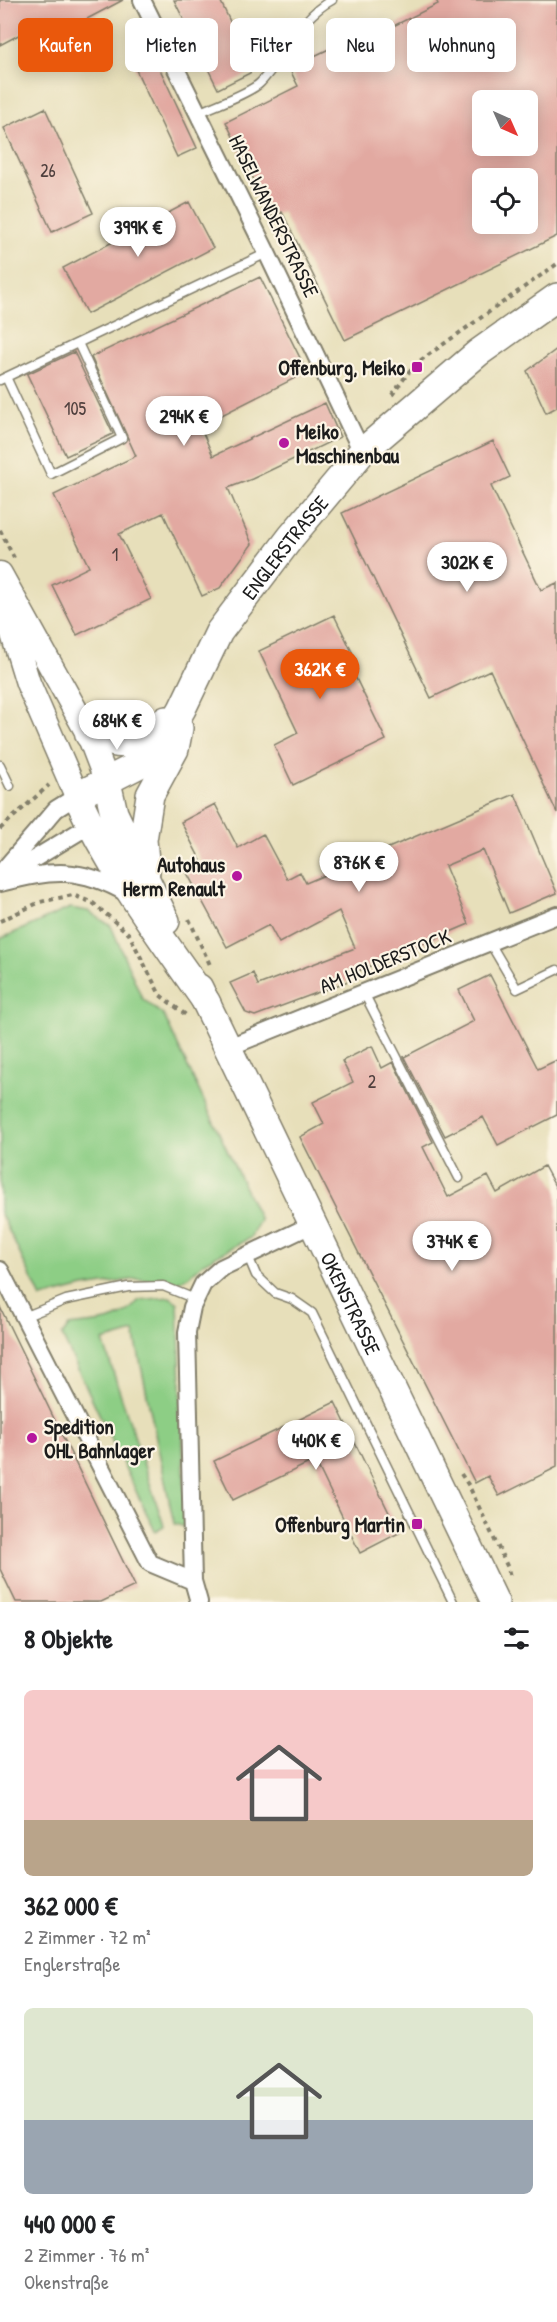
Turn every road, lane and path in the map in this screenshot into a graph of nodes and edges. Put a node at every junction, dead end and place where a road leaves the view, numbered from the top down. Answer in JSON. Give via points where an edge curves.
{"nodes":[{"id":1,"x":142,"y":0,"type":"edge"},
{"id":2,"x":332,"y":0,"type":"edge"},
{"id":3,"x":198,"y":113,"type":"junction"},
{"id":4,"x":267,"y":253,"type":"junction"},
{"id":5,"x":557,"y":297,"type":"edge"},
{"id":6,"x":78,"y":343,"type":"junction"},
{"id":7,"x":3,"y":378,"type":"edge"},
{"id":8,"x":363,"y":452,"type":"junction"},
{"id":9,"x":0,"y":574,"type":"edge"},
{"id":10,"x":0,"y":593,"type":"edge"},
{"id":11,"x":182,"y":709,"type":"junction"},
{"id":12,"x":89,"y":735,"type":"junction"},
{"id":13,"x":0,"y":765,"type":"edge"},
{"id":14,"x":106,"y":782,"type":"junction"},
{"id":15,"x":49,"y":785,"type":"dead end"},
{"id":16,"x":10,"y":786,"type":"dead end"},
{"id":17,"x":150,"y":795,"type":"junction"},
{"id":18,"x":77,"y":796,"type":"junction"},
{"id":19,"x":102,"y":819,"type":"junction"},
{"id":20,"x":0,"y":829,"type":"edge"},
{"id":21,"x":0,"y":874,"type":"edge"},
{"id":22,"x":0,"y":881,"type":"edge"},
{"id":23,"x":140,"y":892,"type":"junction"},
{"id":24,"x":186,"y":912,"type":"dead end"},
{"id":25,"x":557,"y":915,"type":"edge"},
{"id":26,"x":0,"y":921,"type":"edge"},
{"id":27,"x":490,"y":943,"type":"junction"},
{"id":28,"x":557,"y":970,"type":"edge"},
{"id":29,"x":216,"y":977,"type":"dead end"},
{"id":30,"x":364,"y":993,"type":"junction"},
{"id":31,"x":199,"y":1011,"type":"junction"},
{"id":32,"x":229,"y":1047,"type":"junction"},
{"id":33,"x":459,"y":1178,"type":"dead end"},
{"id":34,"x":312,"y":1224,"type":"junction"},
{"id":35,"x":248,"y":1256,"type":"junction"},
{"id":36,"x":0,"y":1270,"type":"edge"},
{"id":37,"x":195,"y":1299,"type":"junction"},
{"id":38,"x":24,"y":1317,"type":"junction"},
{"id":39,"x":193,"y":1581,"type":"junction"},
{"id":40,"x":199,"y":1602,"type":"edge"},
{"id":41,"x":453,"y":1602,"type":"edge"},
{"id":42,"x":495,"y":1602,"type":"edge"}],
"edges":[{"from":1,"to":3,"type":"street","name":"HASELWANDERSTRASSE"},
{"from":2,"to":3,"type":"lane","via":[[318,7],[296,32],[258,85]]},
{"from":3,"to":4,"type":"street","name":"HASELWANDERSTRASSE"},
{"from":4,"to":6,"type":"lane"},
{"from":4,"to":8,"type":"street","name":"HASELWANDERSTRASSE"},
{"from":5,"to":8,"type":"main road","name":"ENGLERSTRASSE","via":[[478,353]]},
{"from":6,"to":7,"type":"lane"},
{"from":6,"to":7,"type":"lane","via":[[122,438],[51,474]]},
{"from":8,"to":11,"type":"main road","name":"ENGLERSTRASSE","via":[[291,537],[219,632]]},
{"from":9,"to":12,"type":"main road","name":"OKENSTRASSE"},
{"from":10,"to":18,"type":"main road","name":"OKENSTRASSE","via":[[28,683]]},
{"from":11,"to":12,"type":"main road","name":"ENGLERSTRASSE","via":[[131,744],[117,745]]},
{"from":11,"to":14,"type":"main road","name":"ENGLERSTRASSE","via":[[164,740],[140,764]]},
{"from":11,"to":17,"type":"main road","name":"ENGLERSTRASSE","via":[[175,749]]},
{"from":12,"to":14,"type":"main road","name":"OKENSTRASSE"},
{"from":13,"to":16,"type":"lane"},
{"from":14,"to":18,"type":"main road","name":"ENGLERSTRASSE"},
{"from":14,"to":19,"type":"main road","name":"OKENSTRASSE"},
{"from":15,"to":20,"type":"path"},
{"from":17,"to":19,"type":"main road"},
{"from":17,"to":23,"type":"main road","name":"ENGLERSTRASSE"},
{"from":18,"to":19,"type":"main road","name":"OKENSTRASSE"},
{"from":18,"to":21,"type":"street","via":[[56,809]]},
{"from":19,"to":22,"type":"street"},
{"from":19,"to":23,"type":"main road","name":"OKENSTRASSE"},
{"from":22,"to":23,"type":"street","via":[[65,871]]},
{"from":23,"to":31,"type":"main road","name":"OKENSTRASSE"},
{"from":24,"to":29,"type":"path"},
{"from":25,"to":27,"type":"street","name":"AM HOLDERSTOCK"},
{"from":26,"to":31,"type":"path","via":[[40,902],[73,895],[93,903],[129,934],[160,995]]},
{"from":27,"to":28,"type":"lane","via":[[517,989]]},
{"from":27,"to":30,"type":"street","name":"AM HOLDERSTOCK"},
{"from":30,"to":32,"type":"street","name":"AM HOLDERSTOCK"},
{"from":30,"to":33,"type":"lane"},
{"from":31,"to":32,"type":"main road","name":"OKENSTRASSE"},
{"from":32,"to":34,"type":"main road","name":"OKENSTRASSE"},
{"from":34,"to":35,"type":"street"},
{"from":34,"to":42,"type":"main road","name":"OKENSTRASSE"},
{"from":35,"to":37,"type":"street","via":[[220,1268],[203,1284]]},
{"from":35,"to":41,"type":"lane","via":[[256,1275],[275,1293],[312,1313]]},
{"from":36,"to":38,"type":"street"},
{"from":37,"to":38,"type":"lane","via":[[163,1286],[129,1287],[66,1300]]},
{"from":37,"to":39,"type":"street","via":[[187,1332]]},
{"from":38,"to":39,"type":"street","via":[[150,1563]]},
{"from":39,"to":40,"type":"street"}]}
